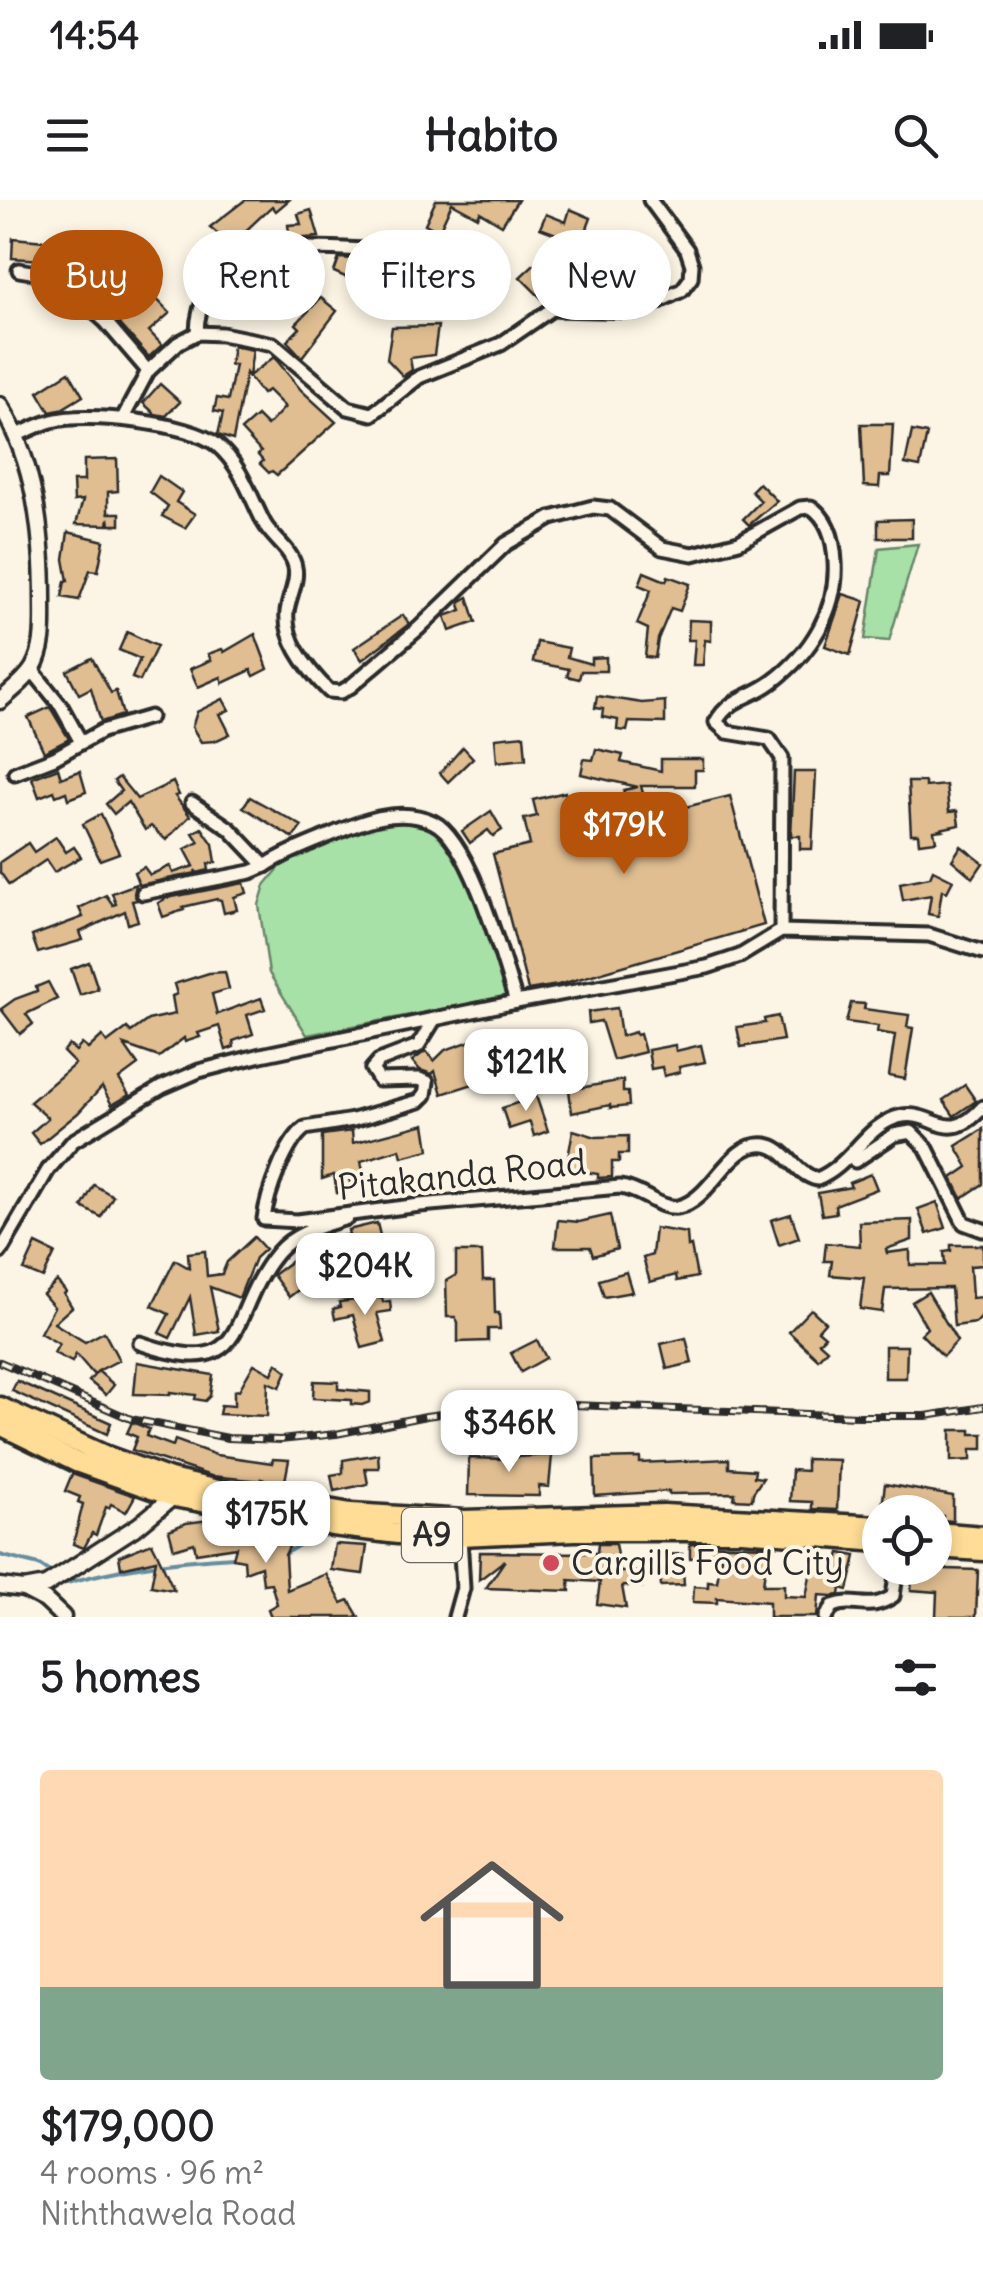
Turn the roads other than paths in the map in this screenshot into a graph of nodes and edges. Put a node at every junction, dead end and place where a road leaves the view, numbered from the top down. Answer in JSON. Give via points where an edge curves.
{"nodes":[{"id":1,"x":650,"y":200,"type":"edge"},
{"id":2,"x":345,"y":249,"type":"edge"},
{"id":3,"x":18,"y":270,"type":"dead end"},
{"id":4,"x":197,"y":333,"type":"junction"},
{"id":5,"x":148,"y":371,"type":"junction"},
{"id":6,"x":0,"y":405,"type":"edge"},
{"id":7,"x":123,"y":418,"type":"junction"},
{"id":8,"x":16,"y":436,"type":"junction"},
{"id":9,"x":32,"y":670,"type":"junction"},
{"id":10,"x":0,"y":701,"type":"edge"},
{"id":11,"x":150,"y":717,"type":"dead end"},
{"id":12,"x":81,"y":742,"type":"junction"},
{"id":13,"x":15,"y":773,"type":"dead end"},
{"id":14,"x":192,"y":803,"type":"dead end"},
{"id":15,"x":265,"y":866,"type":"junction"},
{"id":16,"x":143,"y":893,"type":"dead end"},
{"id":17,"x":781,"y":931,"type":"junction"},
{"id":18,"x":983,"y":952,"type":"edge"},
{"id":19,"x":516,"y":1002,"type":"junction"},
{"id":20,"x":434,"y":1020,"type":"junction"},
{"id":21,"x":983,"y":1107,"type":"edge"},
{"id":22,"x":842,"y":1165,"type":"junction"},
{"id":23,"x":368,"y":1212,"type":"junction"},
{"id":24,"x":983,"y":1230,"type":"edge"},
{"id":25,"x":0,"y":1252,"type":"edge"},
{"id":26,"x":140,"y":1343,"type":"dead end"},
{"id":27,"x":0,"y":1407,"type":"edge"},
{"id":28,"x":0,"y":1426,"type":"edge"},
{"id":29,"x":180,"y":1490,"type":"junction"},
{"id":30,"x":862,"y":1525,"type":"edge"},
{"id":31,"x":952,"y":1533,"type":"edge"},
{"id":32,"x":460,"y":1536,"type":"junction"},
{"id":33,"x":983,"y":1536,"type":"edge"},
{"id":34,"x":862,"y":1541,"type":"edge"},
{"id":35,"x":952,"y":1549,"type":"edge"},
{"id":36,"x":983,"y":1552,"type":"edge"},
{"id":37,"x":895,"y":1585,"type":"edge"},
{"id":38,"x":0,"y":1586,"type":"edge"},
{"id":39,"x":24,"y":1590,"type":"junction"},
{"id":40,"x":63,"y":1617,"type":"edge"},
{"id":41,"x":454,"y":1617,"type":"edge"},
{"id":42,"x":826,"y":1617,"type":"edge"}],
"edges":[{"from":1,"to":4,"type":"street","via":[[687,250],[692,265],[682,290],[639,311],[552,309],[501,344],[419,377],[372,414],[348,408],[273,344]]},
{"from":2,"to":4,"type":"street","via":[[244,251],[204,295]]},
{"from":3,"to":5,"type":"street","via":[[55,276]]},
{"from":4,"to":5,"type":"street"},
{"from":5,"to":7,"type":"street"},
{"from":6,"to":8,"type":"street"},
{"from":7,"to":8,"type":"street","via":[[54,420]]},
{"from":7,"to":17,"type":"street","via":[[202,436],[244,475],[266,525],[294,562],[286,615],[292,638],[329,691],[351,686],[506,544],[551,518],[610,509],[662,548],[694,554],[739,542],[800,508],[819,512],[834,538],[836,572],[826,618],[806,652],[771,684],[724,708],[716,722],[727,732],[769,739],[782,758]]},
{"from":8,"to":9,"type":"street","via":[[43,554],[43,642]]},
{"from":9,"to":10,"type":"street"},
{"from":9,"to":12,"type":"street"},
{"from":11,"to":12,"type":"street"},
{"from":12,"to":13,"type":"street"},
{"from":14,"to":15,"type":"street","via":[[230,829]]},
{"from":15,"to":16,"type":"street"},
{"from":15,"to":19,"type":"street","via":[[366,819],[411,816],[436,823],[464,856]]},
{"from":17,"to":18,"type":"street","via":[[928,935]]},
{"from":17,"to":19,"type":"street","via":[[707,967]]},
{"from":19,"to":20,"type":"street"},
{"from":20,"to":23,"type":"street","name":"Pitakanda Road","via":[[418,1046],[372,1069],[379,1080],[427,1082],[426,1094],[353,1120],[305,1128],[292,1140],[264,1219]]},
{"from":20,"to":25,"type":"street","via":[[261,1055],[162,1087],[59,1155]]},
{"from":21,"to":22,"type":"street","via":[[965,1126],[953,1128],[916,1116],[889,1121]]},
{"from":22,"to":23,"type":"street","name":"Pitakanda Road","via":[[817,1179],[774,1148],[752,1146],[677,1207],[620,1187]]},
{"from":22,"to":24,"type":"street","via":[[911,1132],[926,1147],[964,1224]]},
{"from":23,"to":26,"type":"street","via":[[305,1232],[279,1250],[221,1350],[170,1354]]},
{"from":27,"to":29,"type":"highway","number":"A9"},
{"from":28,"to":29,"type":"highway","number":"A9","via":[[76,1462]]},
{"from":29,"to":30,"type":"highway","number":"A9","via":[[421,1520],[664,1514]]},
{"from":29,"to":32,"type":"highway","number":"A9","via":[[332,1526]]},
{"from":29,"to":39,"type":"street","via":[[46,1585]]},
{"from":31,"to":33,"type":"highway"},
{"from":32,"to":34,"type":"highway","number":"A9","via":[[704,1530]]},
{"from":32,"to":41,"type":"street","via":[[462,1588]]},
{"from":35,"to":36,"type":"highway"},
{"from":37,"to":42,"type":"street","via":[[893,1596],[879,1606],[842,1603]]},
{"from":38,"to":39,"type":"street"},
{"from":39,"to":40,"type":"street"}]}
